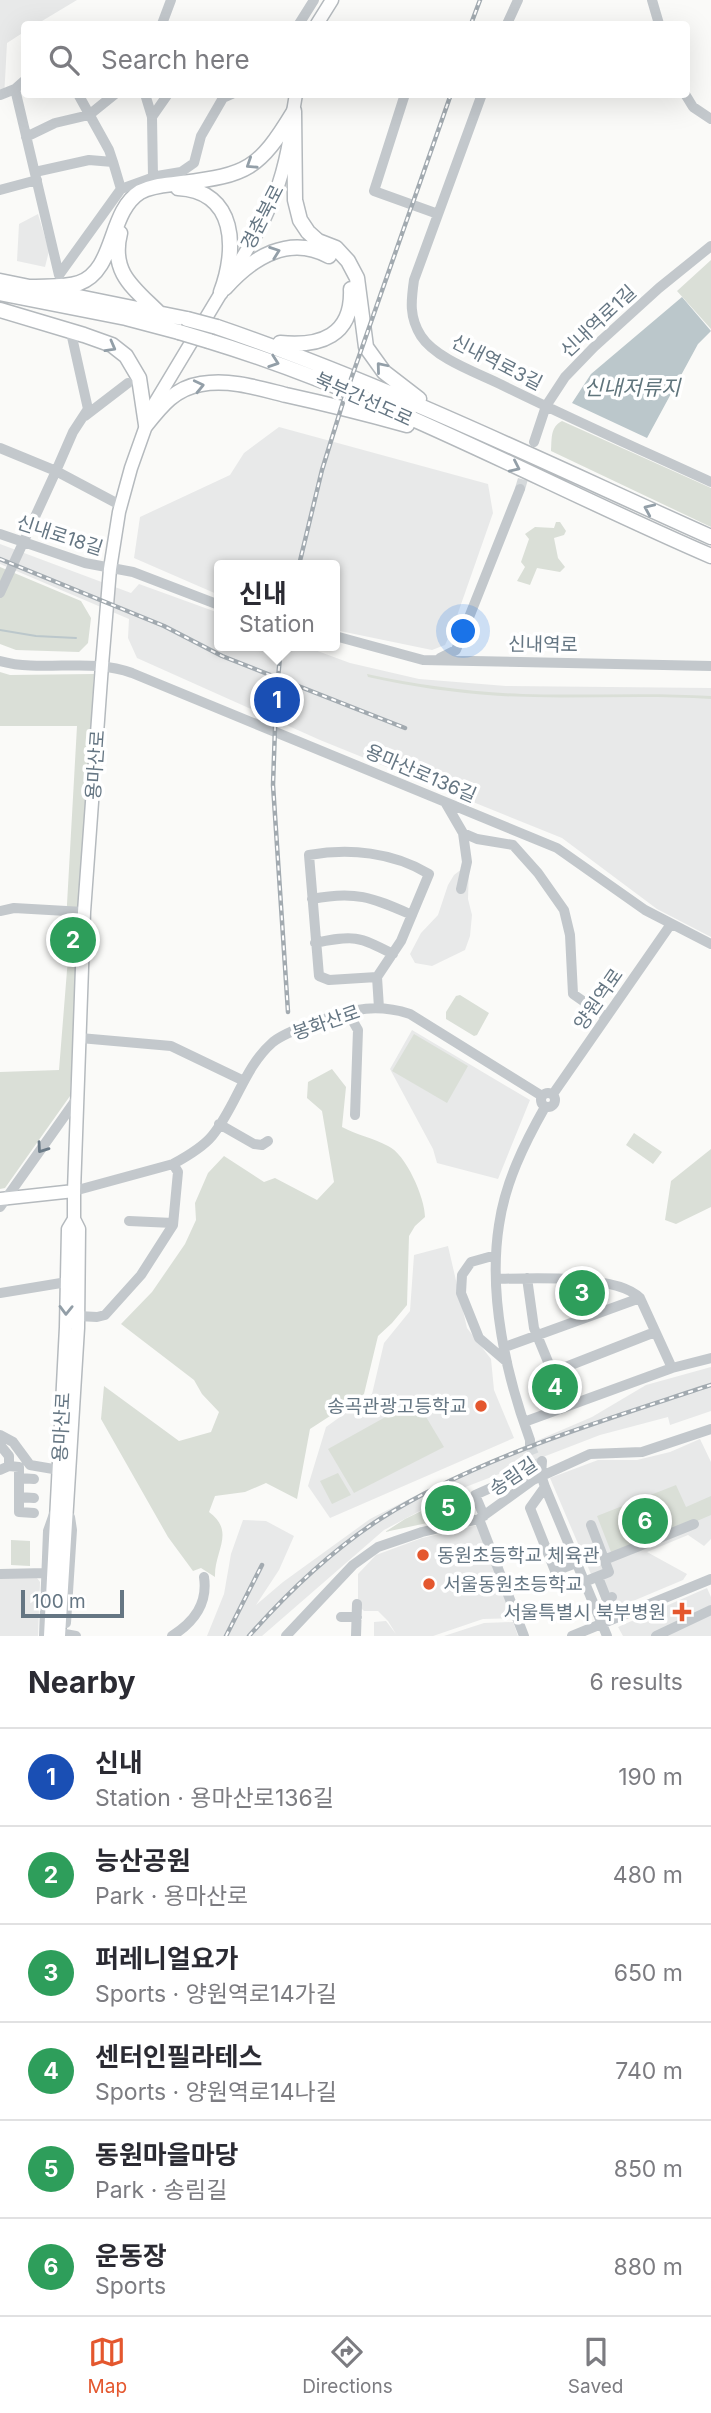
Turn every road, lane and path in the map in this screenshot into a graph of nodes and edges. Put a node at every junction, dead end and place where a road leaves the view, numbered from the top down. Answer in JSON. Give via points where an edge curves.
{"nodes":[{"id":1,"x":171,"y":0,"type":"edge"},
{"id":2,"x":314,"y":0,"type":"edge"},
{"id":3,"x":332,"y":0,"type":"edge"},
{"id":4,"x":518,"y":0,"type":"edge"},
{"id":5,"x":652,"y":0,"type":"edge"},
{"id":6,"x":163,"y":21,"type":"edge"},
{"id":7,"x":301,"y":21,"type":"edge"},
{"id":8,"x":319,"y":21,"type":"edge"},
{"id":9,"x":509,"y":21,"type":"edge"},
{"id":10,"x":658,"y":21,"type":"edge"},
{"id":11,"x":21,"y":84,"type":"edge"},
{"id":12,"x":15,"y":89,"type":"junction"},
{"id":13,"x":0,"y":95,"type":"edge"},
{"id":14,"x":80,"y":98,"type":"edge"},
{"id":15,"x":111,"y":98,"type":"edge"},
{"id":16,"x":146,"y":98,"type":"edge"},
{"id":17,"x":165,"y":98,"type":"edge"},
{"id":18,"x":225,"y":98,"type":"edge"},
{"id":19,"x":295,"y":98,"type":"edge"},
{"id":20,"x":404,"y":98,"type":"edge"},
{"id":21,"x":481,"y":98,"type":"edge"},
{"id":22,"x":687,"y":98,"type":"edge"},
{"id":23,"x":293,"y":111,"type":"junction"},
{"id":24,"x":89,"y":115,"type":"junction"},
{"id":25,"x":152,"y":117,"type":"junction"},
{"id":26,"x":711,"y":119,"type":"edge"},
{"id":27,"x":26,"y":137,"type":"junction"},
{"id":28,"x":113,"y":162,"type":"junction"},
{"id":29,"x":36,"y":176,"type":"junction"},
{"id":30,"x":153,"y":178,"type":"junction"},
{"id":31,"x":121,"y":189,"type":"junction"},
{"id":32,"x":0,"y":190,"type":"edge"},
{"id":33,"x":438,"y":214,"type":"junction"},
{"id":34,"x":711,"y":246,"type":"edge"},
{"id":35,"x":0,"y":281,"type":"edge"},
{"id":36,"x":30,"y":287,"type":"junction"},
{"id":37,"x":221,"y":292,"type":"junction"},
{"id":38,"x":0,"y":293,"type":"edge"},
{"id":39,"x":0,"y":310,"type":"edge"},
{"id":40,"x":159,"y":313,"type":"junction"},
{"id":41,"x":183,"y":326,"type":"junction"},
{"id":42,"x":204,"y":335,"type":"junction"},
{"id":43,"x":72,"y":337,"type":"dead end"},
{"id":44,"x":256,"y":340,"type":"junction"},
{"id":45,"x":128,"y":383,"type":"dead end"},
{"id":46,"x":546,"y":407,"type":"junction"},
{"id":47,"x":85,"y":416,"type":"junction"},
{"id":48,"x":456,"y":422,"type":"junction"},
{"id":49,"x":146,"y":425,"type":"junction"},
{"id":50,"x":454,"y":438,"type":"junction"},
{"id":51,"x":534,"y":442,"type":"tunnel mouth"},
{"id":52,"x":0,"y":448,"type":"edge"},
{"id":53,"x":56,"y":471,"type":"junction"},
{"id":54,"x":711,"y":482,"type":"edge"},
{"id":55,"x":520,"y":489,"type":"tunnel mouth"},
{"id":56,"x":120,"y":505,"type":"junction"},
{"id":57,"x":0,"y":534,"type":"edge"},
{"id":58,"x":711,"y":537,"type":"edge"},
{"id":59,"x":22,"y":541,"type":"junction"},
{"id":60,"x":711,"y":556,"type":"edge"},
{"id":61,"x":110,"y":569,"type":"junction"},
{"id":62,"x":0,"y":593,"type":"edge"},
{"id":63,"x":214,"y":603,"type":"edge"},
{"id":64,"x":340,"y":637,"type":"edge"},
{"id":65,"x":423,"y":660,"type":"junction"},
{"id":66,"x":0,"y":661,"type":"edge"},
{"id":67,"x":102,"y":665,"type":"junction"},
{"id":68,"x":711,"y":666,"type":"edge"},
{"id":69,"x":444,"y":802,"type":"junction"},
{"id":70,"x":463,"y":833,"type":"junction"},
{"id":71,"x":461,"y":889,"type":"dead end"},
{"id":72,"x":312,"y":899,"type":"junction"},
{"id":73,"x":0,"y":911,"type":"edge"},
{"id":74,"x":84,"y":912,"type":"junction"},
{"id":75,"x":412,"y":915,"type":"junction"},
{"id":76,"x":671,"y":924,"type":"junction"},
{"id":77,"x":315,"y":943,"type":"junction"},
{"id":78,"x":711,"y":944,"type":"edge"},
{"id":79,"x":393,"y":954,"type":"junction"},
{"id":80,"x":377,"y":977,"type":"junction"},
{"id":81,"x":380,"y":1008,"type":"junction"},
{"id":82,"x":347,"y":1011,"type":"junction"},
{"id":83,"x":606,"y":1017,"type":"junction"},
{"id":84,"x":80,"y":1038,"type":"junction"},
{"id":85,"x":244,"y":1081,"type":"junction"},
{"id":86,"x":78,"y":1097,"type":"junction"},
{"id":87,"x":545,"y":1098,"type":"junction"},
{"id":88,"x":355,"y":1115,"type":"dead end"},
{"id":89,"x":219,"y":1124,"type":"junction"},
{"id":90,"x":268,"y":1141,"type":"dead end"},
{"id":91,"x":173,"y":1164,"type":"junction"},
{"id":92,"x":74,"y":1191,"type":"junction"},
{"id":93,"x":2,"y":1201,"type":"edge"},
{"id":94,"x":74,"y":1219,"type":"junction"},
{"id":95,"x":129,"y":1221,"type":"dead end"},
{"id":96,"x":173,"y":1223,"type":"junction"},
{"id":97,"x":496,"y":1255,"type":"junction"},
{"id":98,"x":527,"y":1278,"type":"junction"},
{"id":99,"x":496,"y":1279,"type":"junction"},
{"id":100,"x":67,"y":1282,"type":"junction"},
{"id":101,"x":0,"y":1293,"type":"edge"},
{"id":102,"x":640,"y":1298,"type":"junction"},
{"id":103,"x":78,"y":1316,"type":"junction"},
{"id":104,"x":655,"y":1332,"type":"junction"},
{"id":105,"x":537,"y":1335,"type":"junction"},
{"id":106,"x":505,"y":1347,"type":"junction"},
{"id":107,"x":711,"y":1358,"type":"edge"},
{"id":108,"x":507,"y":1362,"type":"junction"},
{"id":109,"x":672,"y":1368,"type":"junction"},
{"id":110,"x":524,"y":1422,"type":"junction"},
{"id":111,"x":711,"y":1429,"type":"edge"},
{"id":112,"x":0,"y":1435,"type":"edge"},
{"id":113,"x":532,"y":1442,"type":"tunnel mouth"},
{"id":114,"x":0,"y":1445,"type":"edge"},
{"id":115,"x":541,"y":1467,"type":"junction"},
{"id":116,"x":4,"y":1468,"type":"edge"},
{"id":117,"x":59,"y":1469,"type":"junction"},
{"id":118,"x":522,"y":1474,"type":"dead end"},
{"id":119,"x":19,"y":1478,"type":"junction"},
{"id":120,"x":34,"y":1479,"type":"dead end"},
{"id":121,"x":545,"y":1488,"type":"junction"},
{"id":122,"x":19,"y":1497,"type":"junction"},
{"id":123,"x":34,"y":1497,"type":"dead end"},
{"id":124,"x":62,"y":1501,"type":"junction"},
{"id":125,"x":34,"y":1513,"type":"dead end"},
{"id":126,"x":481,"y":1517,"type":"junction"},
{"id":127,"x":695,"y":1524,"type":"dead end"},
{"id":128,"x":591,"y":1525,"type":"dead end"},
{"id":129,"x":604,"y":1560,"type":"junction"},
{"id":130,"x":576,"y":1563,"type":"junction"},
{"id":131,"x":46,"y":1573,"type":"junction"},
{"id":132,"x":0,"y":1574,"type":"edge"},
{"id":133,"x":204,"y":1577,"type":"dead end"},
{"id":134,"x":598,"y":1577,"type":"junction"},
{"id":135,"x":584,"y":1582,"type":"junction"},
{"id":136,"x":708,"y":1583,"type":"edge"},
{"id":137,"x":612,"y":1597,"type":"dead end"},
{"id":138,"x":357,"y":1604,"type":"dead end"},
{"id":139,"x":711,"y":1610,"type":"edge"},
{"id":140,"x":341,"y":1617,"type":"dead end"},
{"id":141,"x":357,"y":1617,"type":"junction"},
{"id":142,"x":602,"y":1625,"type":"junction"},
{"id":143,"x":290,"y":1634,"type":"edge"},
{"id":144,"x":44,"y":1636,"type":"edge"},
{"id":145,"x":50,"y":1636,"type":"edge"},
{"id":146,"x":66,"y":1636,"type":"edge"},
{"id":147,"x":172,"y":1636,"type":"edge"},
{"id":148,"x":356,"y":1636,"type":"edge"},
{"id":149,"x":524,"y":1636,"type":"edge"},
{"id":150,"x":572,"y":1636,"type":"edge"},
{"id":151,"x":607,"y":1636,"type":"edge"},
{"id":152,"x":656,"y":1636,"type":"edge"}],
"edges":[{"from":1,"to":6,"type":"street"},
{"from":2,"to":7,"type":"street"},
{"from":3,"to":8,"type":"main road"},
{"from":4,"to":9,"type":"street"},
{"from":5,"to":10,"type":"street"},
{"from":11,"to":12,"type":"street"},
{"from":12,"to":13,"type":"street"},
{"from":12,"to":27,"type":"street"},
{"from":14,"to":24,"type":"street"},
{"from":15,"to":24,"type":"street"},
{"from":16,"to":25,"type":"street"},
{"from":17,"to":25,"type":"street"},
{"from":18,"to":30,"type":"street","via":[[201,136],[194,163],[181,172]]},
{"from":19,"to":23,"type":"main road","name":"경춘북로"},
{"from":20,"to":33,"type":"street","via":[[374,191]]},
{"from":21,"to":33,"type":"street","name":"신내역로3길"},
{"from":22,"to":26,"type":"street"},
{"from":23,"to":36,"type":"highway","one_way":true,"via":[[267,153],[252,164],[225,176],[157,186],[135,197],[120,217],[101,264],[89,278],[68,285]]},
{"from":23,"to":37,"type":"main road","name":"경춘북로","via":[[283,175],[273,201]]},
{"from":48,"to":23,"type":"highway","one_way":true,"via":[[404,389],[366,347],[357,278],[348,261],[335,248],[318,241],[300,220],[295,200]]},
{"from":24,"to":27,"type":"street","via":[[55,123]]},
{"from":24,"to":28,"type":"street"},
{"from":25,"to":30,"type":"street"},
{"from":27,"to":29,"type":"street"},
{"from":28,"to":29,"type":"street","via":[[89,160]]},
{"from":28,"to":31,"type":"street"},
{"from":29,"to":31,"type":"street","via":[[59,275]]},
{"from":29,"to":32,"type":"street"},
{"from":30,"to":31,"type":"street"},
{"from":33,"to":46,"type":"street","name":"신내역로3길","via":[[414,280],[412,319],[422,338],[453,361]]},
{"from":34,"to":46,"type":"street","name":"신내역로1길","via":[[594,347],[565,377]]},
{"from":35,"to":36,"type":"highway","name":"북부간선도로"},
{"from":36,"to":40,"type":"highway","name":"북부간선도로"},
{"from":37,"to":40,"type":"highway","via":[[231,256],[225,216],[211,200],[192,190],[157,191],[144,197],[129,214],[117,252],[127,282]]},
{"from":37,"to":42,"type":"main road","name":"경춘북로"},
{"from":37,"to":44,"type":"highway","one_way":true,"via":[[251,264],[287,247],[325,253],[346,273],[352,293],[348,313],[330,337],[300,345]]},
{"from":38,"to":41,"type":"highway","name":"북부간선도로"},
{"from":39,"to":49,"type":"highway","one_way":true,"via":[[84,335],[126,356],[139,378]]},
{"from":40,"to":41,"type":"highway","name":"북부간선도로"},
{"from":41,"to":42,"type":"highway","name":"북부간선도로","bridge":true},
{"from":41,"to":44,"type":"highway","name":"북부간선도로","bridge":true,"via":[[217,327]]},
{"from":42,"to":49,"type":"main road","name":"용마산로","via":[[154,404]]},
{"from":42,"to":50,"type":"highway","name":"북부간선도로","one_way":true,"via":[[334,384]]},
{"from":43,"to":47,"type":"street","via":[[88,409]]},
{"from":44,"to":48,"type":"highway","name":"북부간선도로"},
{"from":45,"to":47,"type":"street"},
{"from":46,"to":51,"type":"street","name":"신내역로1길"},
{"from":46,"to":54,"type":"street","name":"신내역로3길"},
{"from":47,"to":53,"type":"street"},
{"from":58,"to":48,"type":"highway","name":"북부간선도로","one_way":true},
{"from":49,"to":50,"type":"highway","one_way":true,"via":[[166,400],[181,391],[199,384],[231,382]]},
{"from":49,"to":56,"type":"main road","name":"용마산로"},
{"from":50,"to":60,"type":"highway","name":"북부간선도로","one_way":true},
{"from":52,"to":53,"type":"street"},
{"from":53,"to":56,"type":"street"},
{"from":53,"to":59,"type":"street"},
{"from":55,"to":65,"type":"street","via":[[456,650]]},
{"from":56,"to":61,"type":"main road","name":"용마산로"},
{"from":57,"to":59,"type":"street","name":"신내로18길"},
{"from":59,"to":61,"type":"street","name":"신내로18길"},
{"from":59,"to":62,"type":"street"},
{"from":61,"to":63,"type":"street","via":[[133,572]]},
{"from":61,"to":67,"type":"main road","name":"용마산로"},
{"from":64,"to":65,"type":"street","name":"신내역로"},
{"from":65,"to":68,"type":"street","name":"신내역로"},
{"from":66,"to":67,"type":"street","name":"용마산로136길"},
{"from":67,"to":69,"type":"street","name":"용마산로136길","via":[[132,673]]},
{"from":67,"to":74,"type":"main road","name":"용마산로"},
{"from":69,"to":70,"type":"street"},
{"from":69,"to":76,"type":"street","name":"용마산로136길","via":[[557,848]]},
{"from":70,"to":71,"type":"street","via":[[467,862]]},
{"from":70,"to":83,"type":"street","via":[[513,845],[538,873],[568,921],[573,994]]},
{"from":72,"to":75,"type":"street","via":[[351,894]]},
{"from":72,"to":75,"type":"street","via":[[309,855],[363,852],[429,874]]},
{"from":72,"to":77,"type":"street"},
{"from":73,"to":74,"type":"street"},
{"from":74,"to":84,"type":"main road","name":"용마산로"},
{"from":75,"to":79,"type":"street"},
{"from":76,"to":78,"type":"street","name":"용마산로136길"},
{"from":76,"to":83,"type":"street","name":"양원역로"},
{"from":77,"to":79,"type":"street","via":[[356,937]]},
{"from":77,"to":80,"type":"street","via":[[318,973],[324,979]]},
{"from":79,"to":80,"type":"street"},
{"from":80,"to":81,"type":"street"},
{"from":81,"to":82,"type":"street","name":"봉화산로"},
{"from":81,"to":87,"type":"street","name":"봉화산로","via":[[410,1014]]},
{"from":82,"to":85,"type":"street","name":"봉화산로","via":[[275,1041]]},
{"from":82,"to":88,"type":"street","via":[[358,1030]]},
{"from":83,"to":87,"type":"street","name":"양원역로"},
{"from":84,"to":85,"type":"street","via":[[171,1046]]},
{"from":84,"to":86,"type":"main road","name":"용마산로"},
{"from":85,"to":89,"type":"street","name":"봉화산로"},
{"from":86,"to":92,"type":"main road","name":"용마산로"},
{"from":86,"to":93,"type":"street","one_way":true},
{"from":87,"to":97,"type":"street","name":"양원역로","via":[[514,1170]]},
{"from":89,"to":90,"type":"street","via":[[254,1144]]},
{"from":89,"to":91,"type":"street","name":"봉화산로","via":[[200,1147]]},
{"from":91,"to":92,"type":"street","name":"봉화산로"},
{"from":91,"to":96,"type":"street","via":[[178,1172]]},
{"from":92,"to":93,"type":"main road","name":"봉화산로"},
{"from":92,"to":94,"type":"main road","name":"용마산로"},
{"from":94,"to":100,"type":"main road","name":"용마산로","via":[[68,1229]]},
{"from":94,"to":103,"type":"main road","name":"용마산로","via":[[79,1229]]},
{"from":95,"to":96,"type":"street"},
{"from":96,"to":103,"type":"street","via":[[141,1275],[105,1315]]},
{"from":97,"to":99,"type":"street","name":"양원역로"},
{"from":97,"to":108,"type":"street","via":[[471,1262],[462,1275],[461,1293],[479,1338]]},
{"from":98,"to":99,"type":"street"},
{"from":98,"to":102,"type":"street","via":[[612,1284],[632,1290]]},
{"from":98,"to":105,"type":"street"},
{"from":99,"to":106,"type":"street","name":"양원역로"},
{"from":100,"to":101,"type":"street"},
{"from":100,"to":117,"type":"main road","name":"용마산로","one_way":true},
{"from":102,"to":104,"type":"street"},
{"from":102,"to":105,"type":"street"},
{"from":103,"to":124,"type":"main road","name":"용마산로"},
{"from":104,"to":105,"type":"street","via":[[555,1370],[549,1368]]},
{"from":104,"to":109,"type":"street"},
{"from":105,"to":106,"type":"street"},
{"from":106,"to":108,"type":"street","name":"양원역로"},
{"from":107,"to":109,"type":"street"},
{"from":108,"to":110,"type":"street","name":"양원역로"},
{"from":109,"to":110,"type":"street"},
{"from":110,"to":113,"type":"street","name":"양원역로"},
{"from":111,"to":115,"type":"street","name":"송림길","via":[[642,1452],[590,1454]]},
{"from":112,"to":117,"type":"street","via":[[13,1442],[30,1465]]},
{"from":114,"to":116,"type":"street","via":[[9,1456]]},
{"from":115,"to":121,"type":"street"},
{"from":115,"to":126,"type":"street","name":"송림길"},
{"from":116,"to":119,"type":"street","via":[[19,1467]]},
{"from":117,"to":124,"type":"main road","name":"용마산로"},
{"from":118,"to":126,"type":"street","via":[[475,1494]]},
{"from":119,"to":120,"type":"street"},
{"from":119,"to":122,"type":"street"},
{"from":121,"to":130,"type":"street"},
{"from":121,"to":130,"type":"street","via":[[530,1507],[555,1571]]},
{"from":122,"to":123,"type":"street"},
{"from":122,"to":125,"type":"street","via":[[19,1512]]},
{"from":124,"to":131,"type":"street","via":[[48,1531]]},
{"from":124,"to":145,"type":"main road","name":"용마산로"},
{"from":124,"to":146,"type":"main road","name":"용마산로"},
{"from":126,"to":143,"type":"street","name":"송림길","via":[[378,1546],[353,1565]]},
{"from":126,"to":149,"type":"street"},
{"from":127,"to":129,"type":"street"},
{"from":128,"to":129,"type":"street"},
{"from":129,"to":134,"type":"street","via":[[609,1572]]},
{"from":130,"to":135,"type":"street"},
{"from":131,"to":132,"type":"street"},
{"from":131,"to":144,"type":"street"},
{"from":133,"to":147,"type":"street","via":[[198,1612]]},
{"from":134,"to":135,"type":"street"},
{"from":134,"to":137,"type":"street","via":[[607,1600]]},
{"from":135,"to":142,"type":"street"},
{"from":136,"to":142,"type":"street"},
{"from":138,"to":141,"type":"street"},
{"from":139,"to":152,"type":"street"},
{"from":140,"to":141,"type":"street"},
{"from":141,"to":148,"type":"street"},
{"from":142,"to":150,"type":"street"},
{"from":142,"to":151,"type":"street"}]}
